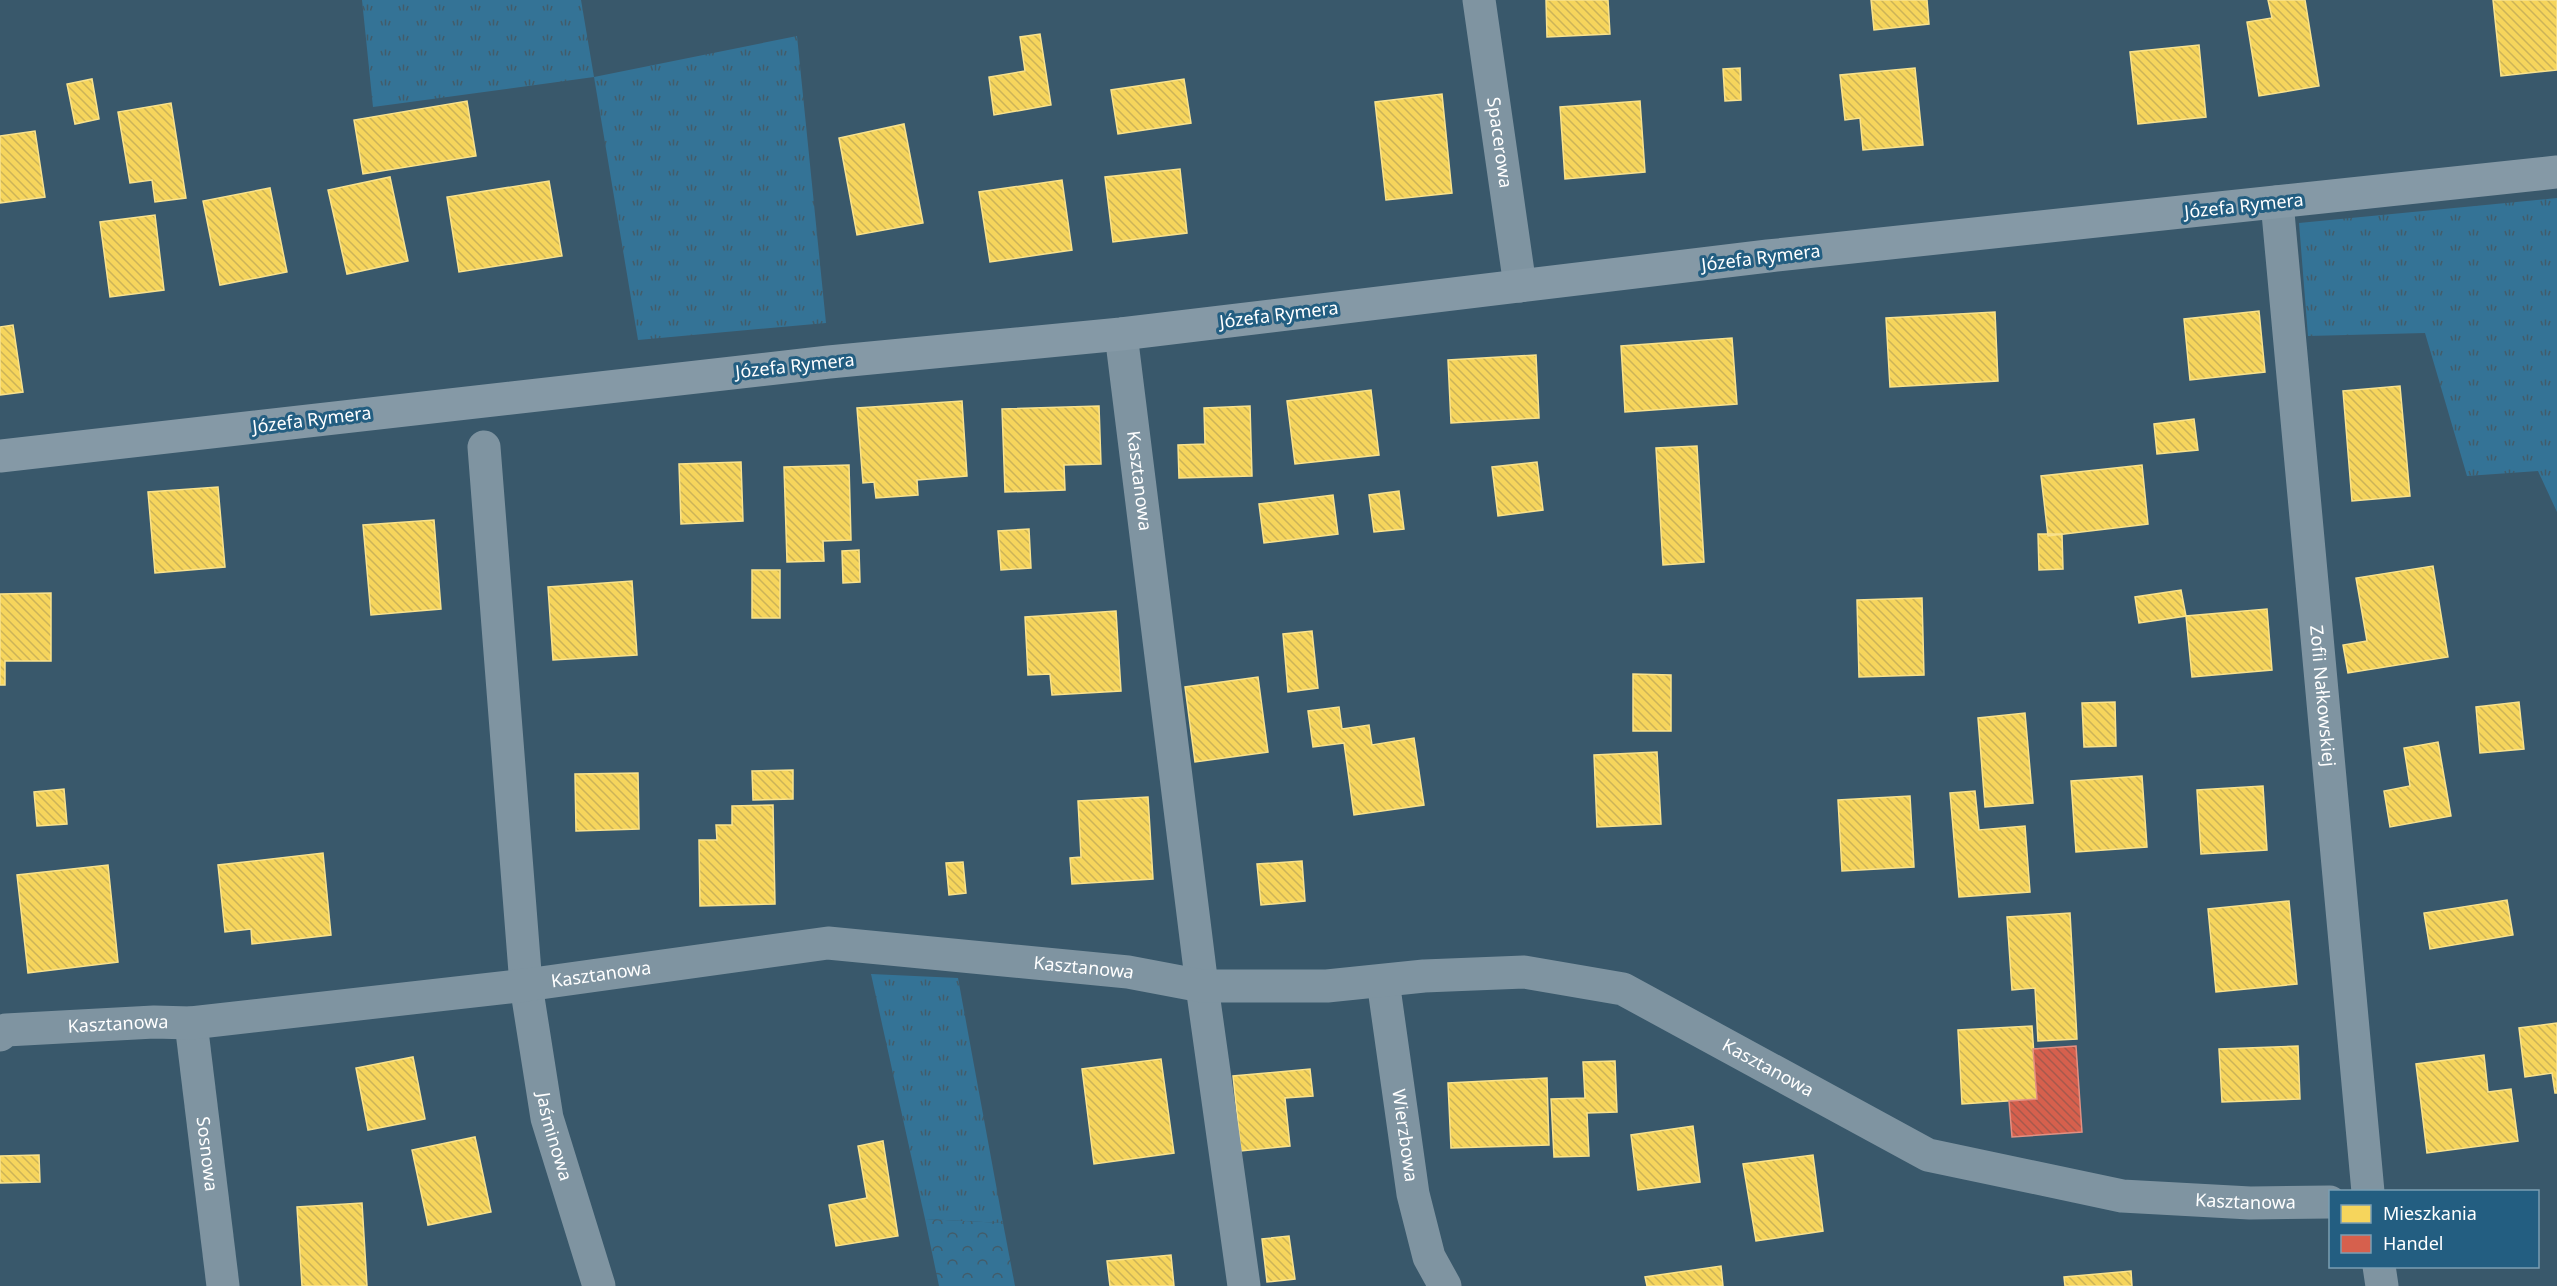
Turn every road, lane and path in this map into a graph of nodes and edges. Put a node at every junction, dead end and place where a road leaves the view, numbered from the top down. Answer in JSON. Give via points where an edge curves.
{"nodes":[{"id":1,"x":1479,"y":0,"type":"edge"},
{"id":2,"x":2557,"y":172,"type":"edge"},
{"id":3,"x":2277,"y":202,"type":"junction"},
{"id":4,"x":1520,"y":286,"type":"junction"},
{"id":5,"x":1121,"y":334,"type":"junction"},
{"id":6,"x":484,"y":447,"type":"dead end"},
{"id":7,"x":0,"y":456,"type":"edge"},
{"id":8,"x":1383,"y":981,"type":"junction"},
{"id":9,"x":526,"y":985,"type":"junction"},
{"id":10,"x":1202,"y":986,"type":"junction"},
{"id":11,"x":191,"y":1023,"type":"junction"},
{"id":12,"x":0,"y":1035,"type":"edge"},
{"id":13,"x":2368,"y":1190,"type":"edge"},
{"id":14,"x":2329,"y":1202,"type":"edge"},
{"id":15,"x":2379,"y":1268,"type":"edge"},
{"id":16,"x":223,"y":1286,"type":"edge"},
{"id":17,"x":598,"y":1286,"type":"edge"},
{"id":18,"x":1244,"y":1286,"type":"edge"},
{"id":19,"x":1445,"y":1286,"type":"edge"},
{"id":20,"x":2382,"y":1286,"type":"edge"}],
"edges":[{"from":1,"to":4,"type":"street","name":"Spacerowa"},
{"from":2,"to":3,"type":"street","name":"Józefa Rymera"},
{"from":3,"to":4,"type":"street","name":"Józefa Rymera"},
{"from":3,"to":13,"type":"street","name":"Zofii Nałkowskiej"},
{"from":4,"to":5,"type":"street","name":"Józefa Rymera"},
{"from":5,"to":7,"type":"street","name":"Józefa Rymera","via":[[829,362]]},
{"from":5,"to":10,"type":"street","name":"Kasztanowa"},
{"from":6,"to":9,"type":"street","name":"Jaśminowa"},
{"from":8,"to":10,"type":"street","name":"Kasztanowa","via":[[1327,986]]},
{"from":8,"to":14,"type":"street","name":"Kasztanowa","via":[[1524,972],[1623,989],[1928,1155],[2122,1196],[2250,1203]]},
{"from":8,"to":19,"type":"street","name":"Wierzbowa","via":[[1413,1194],[1429,1257]]},
{"from":9,"to":10,"type":"street","name":"Kasztanowa","via":[[828,943],[1128,972]]},
{"from":9,"to":11,"type":"street","name":"Kasztanowa"},
{"from":9,"to":17,"type":"street","name":"Jaśminowa","via":[[547,1118]]},
{"from":10,"to":18,"type":"street","name":"Kasztanowa"},
{"from":11,"to":12,"type":"street","name":"Kasztanowa","via":[[6,1030]]},
{"from":11,"to":16,"type":"street","name":"Sosnowa"},
{"from":15,"to":20,"type":"street"}]}
